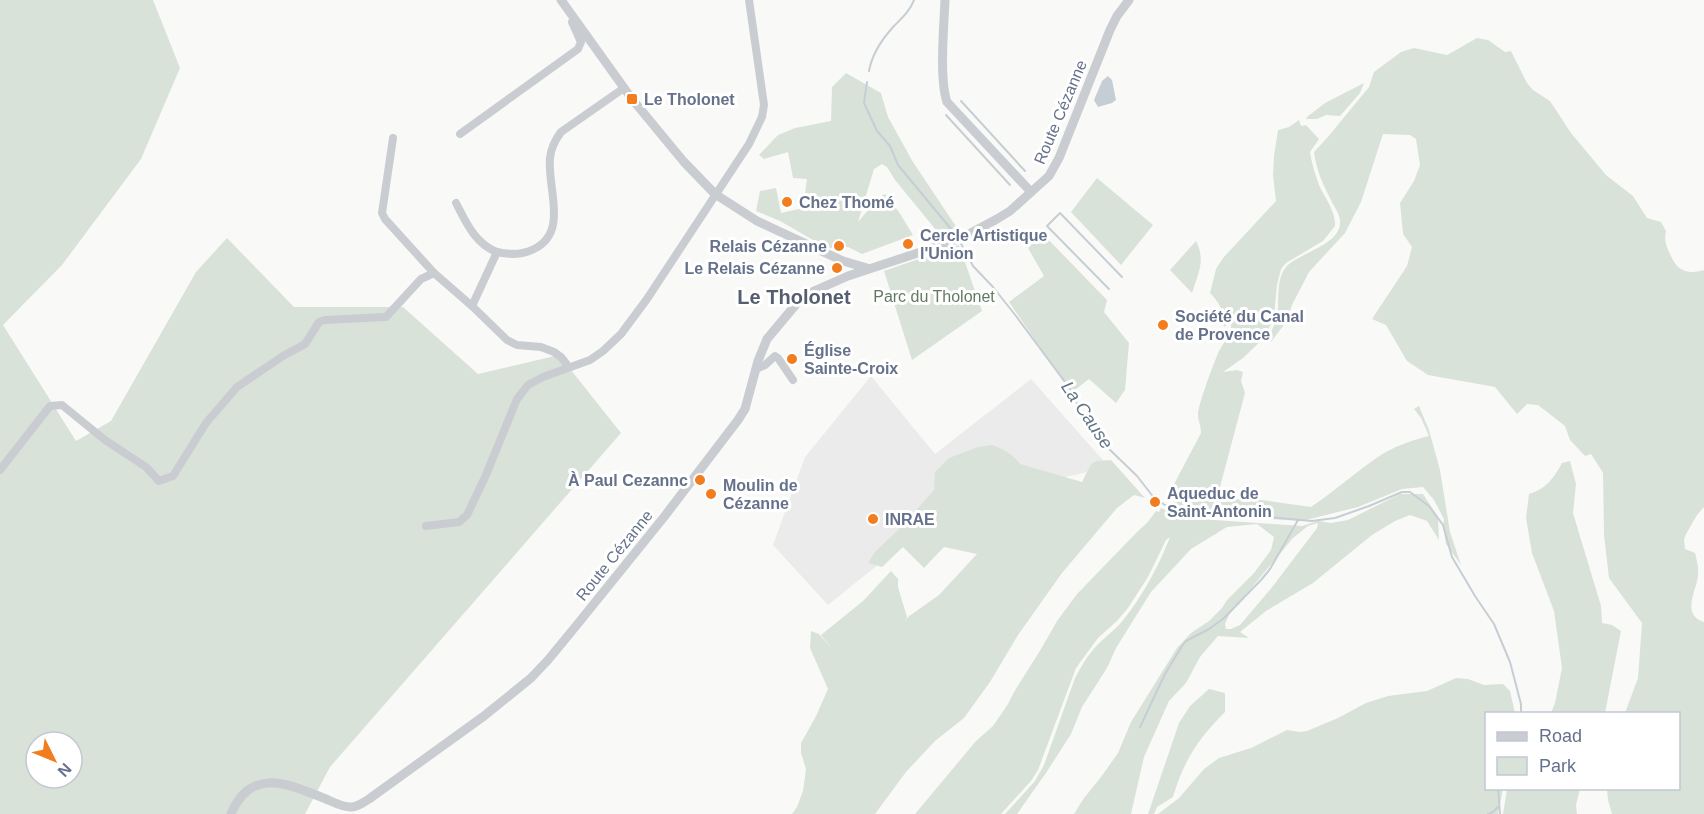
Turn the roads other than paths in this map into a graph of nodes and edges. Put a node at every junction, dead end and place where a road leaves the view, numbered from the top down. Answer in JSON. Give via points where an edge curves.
{"nodes":[{"id":1,"x":561,"y":0,"type":"edge"},
{"id":2,"x":749,"y":0,"type":"edge"},
{"id":3,"x":945,"y":0,"type":"edge"},
{"id":4,"x":1129,"y":0,"type":"edge"},
{"id":5,"x":575,"y":19,"type":"junction"},
{"id":6,"x":624,"y":88,"type":"junction"},
{"id":7,"x":460,"y":135,"type":"dead end"},
{"id":8,"x":393,"y":138,"type":"dead end"},
{"id":9,"x":1031,"y":192,"type":"junction"},
{"id":10,"x":715,"y":194,"type":"junction"},
{"id":11,"x":456,"y":203,"type":"dead end"},
{"id":12,"x":497,"y":252,"type":"junction"},
{"id":13,"x":867,"y":268,"type":"junction"},
{"id":14,"x":434,"y":273,"type":"junction"},
{"id":15,"x":472,"y":306,"type":"junction"},
{"id":16,"x":568,"y":366,"type":"junction"},
{"id":17,"x":756,"y":369,"type":"junction"},
{"id":18,"x":793,"y":380,"type":"dead end"},
{"id":19,"x":0,"y":470,"type":"edge"},
{"id":20,"x":426,"y":526,"type":"dead end"},
{"id":21,"x":231,"y":814,"type":"edge"}],
"edges":[{"from":1,"to":5,"type":"street"},
{"from":2,"to":10,"type":"street","via":[[764,110],[748,144]]},
{"from":3,"to":9,"type":"street","via":[[943,69],[948,102]]},
{"from":4,"to":9,"type":"street","name":"Route Cézanne","via":[[1110,30],[1056,165]]},
{"from":5,"to":6,"type":"street"},
{"from":5,"to":7,"type":"street","via":[[572,22],[581,42],[578,49]]},
{"from":6,"to":10,"type":"street"},
{"from":6,"to":12,"type":"street","via":[[565,128],[554,142],[550,164],[555,219],[548,239],[529,251]]},
{"from":8,"to":14,"type":"street","via":[[382,213]]},
{"from":9,"to":13,"type":"street","name":"Route Cézanne","via":[[1005,214],[960,238]]},
{"from":10,"to":13,"type":"street","via":[[765,225]]},
{"from":10,"to":16,"type":"street","via":[[621,334],[597,356]]},
{"from":11,"to":12,"type":"street","via":[[474,235]]},
{"from":12,"to":15,"type":"street"},
{"from":13,"to":17,"type":"street","name":"Route Cézanne","via":[[798,302],[767,339]]},
{"from":14,"to":15,"type":"street"},
{"from":14,"to":19,"type":"street","via":[[421,279],[386,317],[318,322],[305,344],[237,387],[206,423],[173,476],[159,481],[146,467],[62,405],[50,406]]},
{"from":15,"to":16,"type":"street","via":[[512,344],[554,352]]},
{"from":16,"to":20,"type":"street","via":[[543,376],[522,391],[465,519]]},
{"from":17,"to":18,"type":"street","via":[[775,356]]},
{"from":17,"to":21,"type":"street","name":"Route Cézanne","via":[[738,420],[576,626],[519,689],[358,805],[342,805],[289,785],[263,783],[242,795]]}]}
